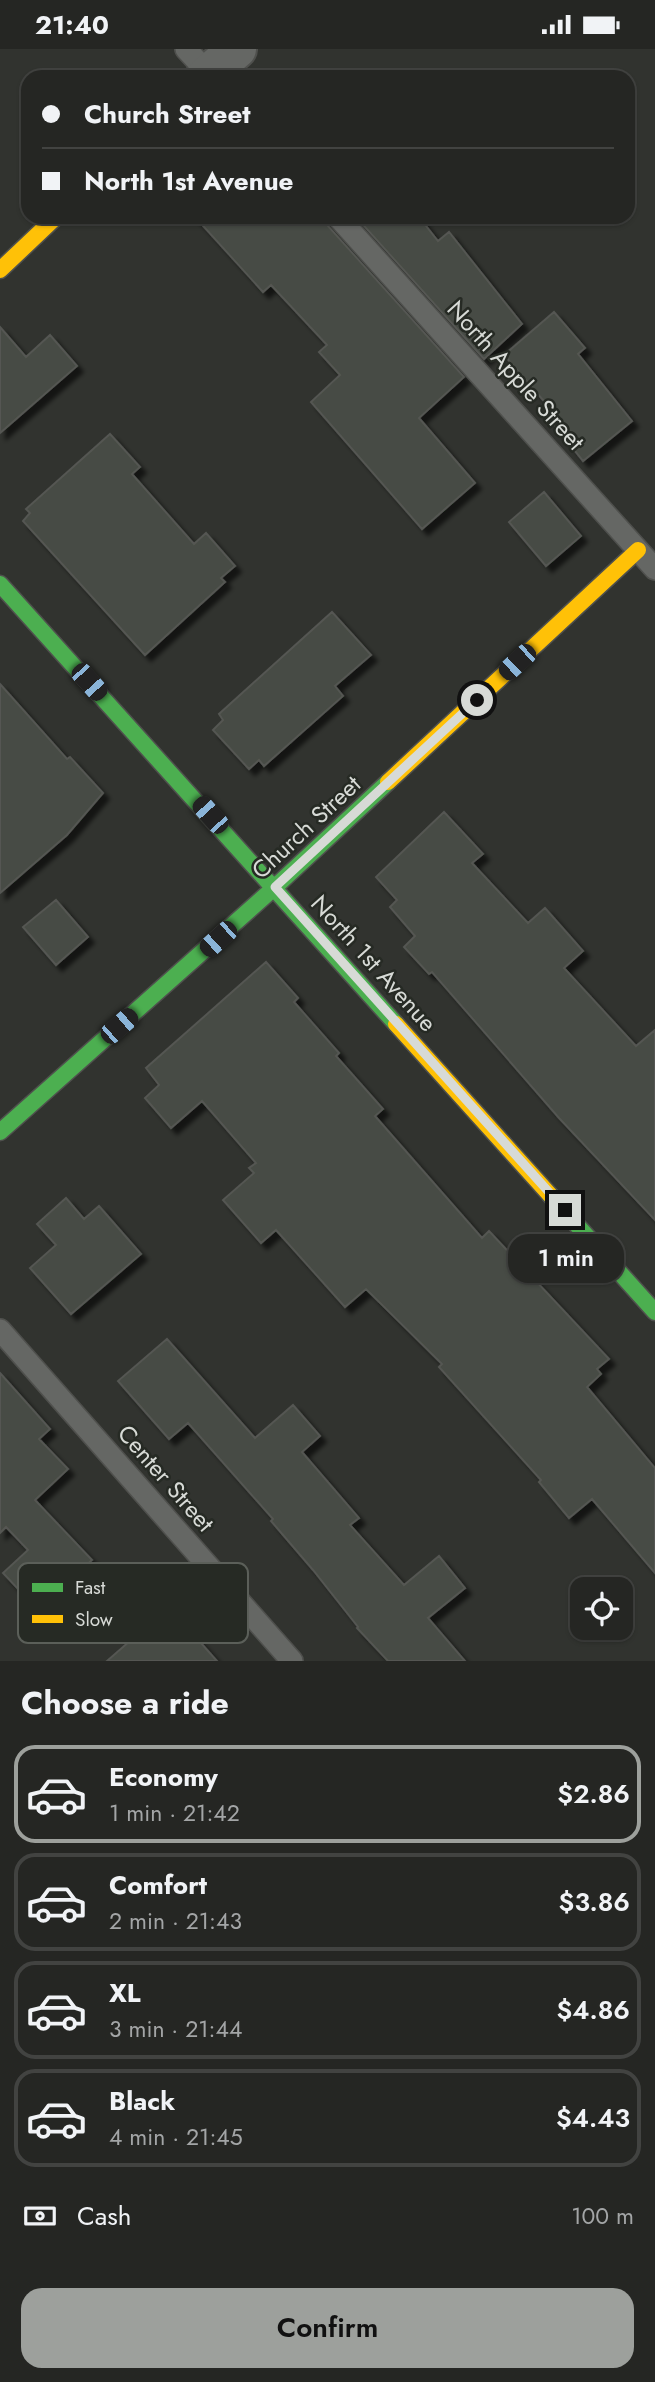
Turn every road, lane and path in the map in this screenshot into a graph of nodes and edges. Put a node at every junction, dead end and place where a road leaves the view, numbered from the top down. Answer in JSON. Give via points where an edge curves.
{"nodes":[{"id":1,"x":237,"y":49,"type":"edge"},
{"id":2,"x":203,"y":69,"type":"edge"},
{"id":3,"x":49,"y":224,"type":"edge"},
{"id":4,"x":344,"y":224,"type":"edge"},
{"id":5,"x":0,"y":270,"type":"edge"},
{"id":6,"x":638,"y":550,"type":"junction"},
{"id":7,"x":655,"y":569,"type":"edge"},
{"id":8,"x":0,"y":584,"type":"edge"},
{"id":9,"x":275,"y":887,"type":"junction"},
{"id":10,"x":0,"y":1132,"type":"edge"},
{"id":11,"x":655,"y":1311,"type":"edge"},
{"id":12,"x":0,"y":1330,"type":"edge"},
{"id":13,"x":206,"y":1563,"type":"edge"},
{"id":14,"x":248,"y":1611,"type":"edge"},
{"id":15,"x":292,"y":1661,"type":"edge"}],
"edges":[{"from":1,"to":2,"type":"street"},
{"from":3,"to":5,"type":"street"},
{"from":4,"to":6,"type":"lane","name":"North Apple Street"},
{"from":6,"to":7,"type":"lane","name":"North Apple Street"},
{"from":6,"to":9,"type":"street","name":"Church Street"},
{"from":8,"to":9,"type":"street","name":"North 1st Avenue"},
{"from":9,"to":10,"type":"street","name":"Church Street"},
{"from":9,"to":11,"type":"street","name":"North 1st Avenue"},
{"from":12,"to":13,"type":"lane","name":"Center Street"},
{"from":14,"to":15,"type":"lane","name":"Center Street"}]}
